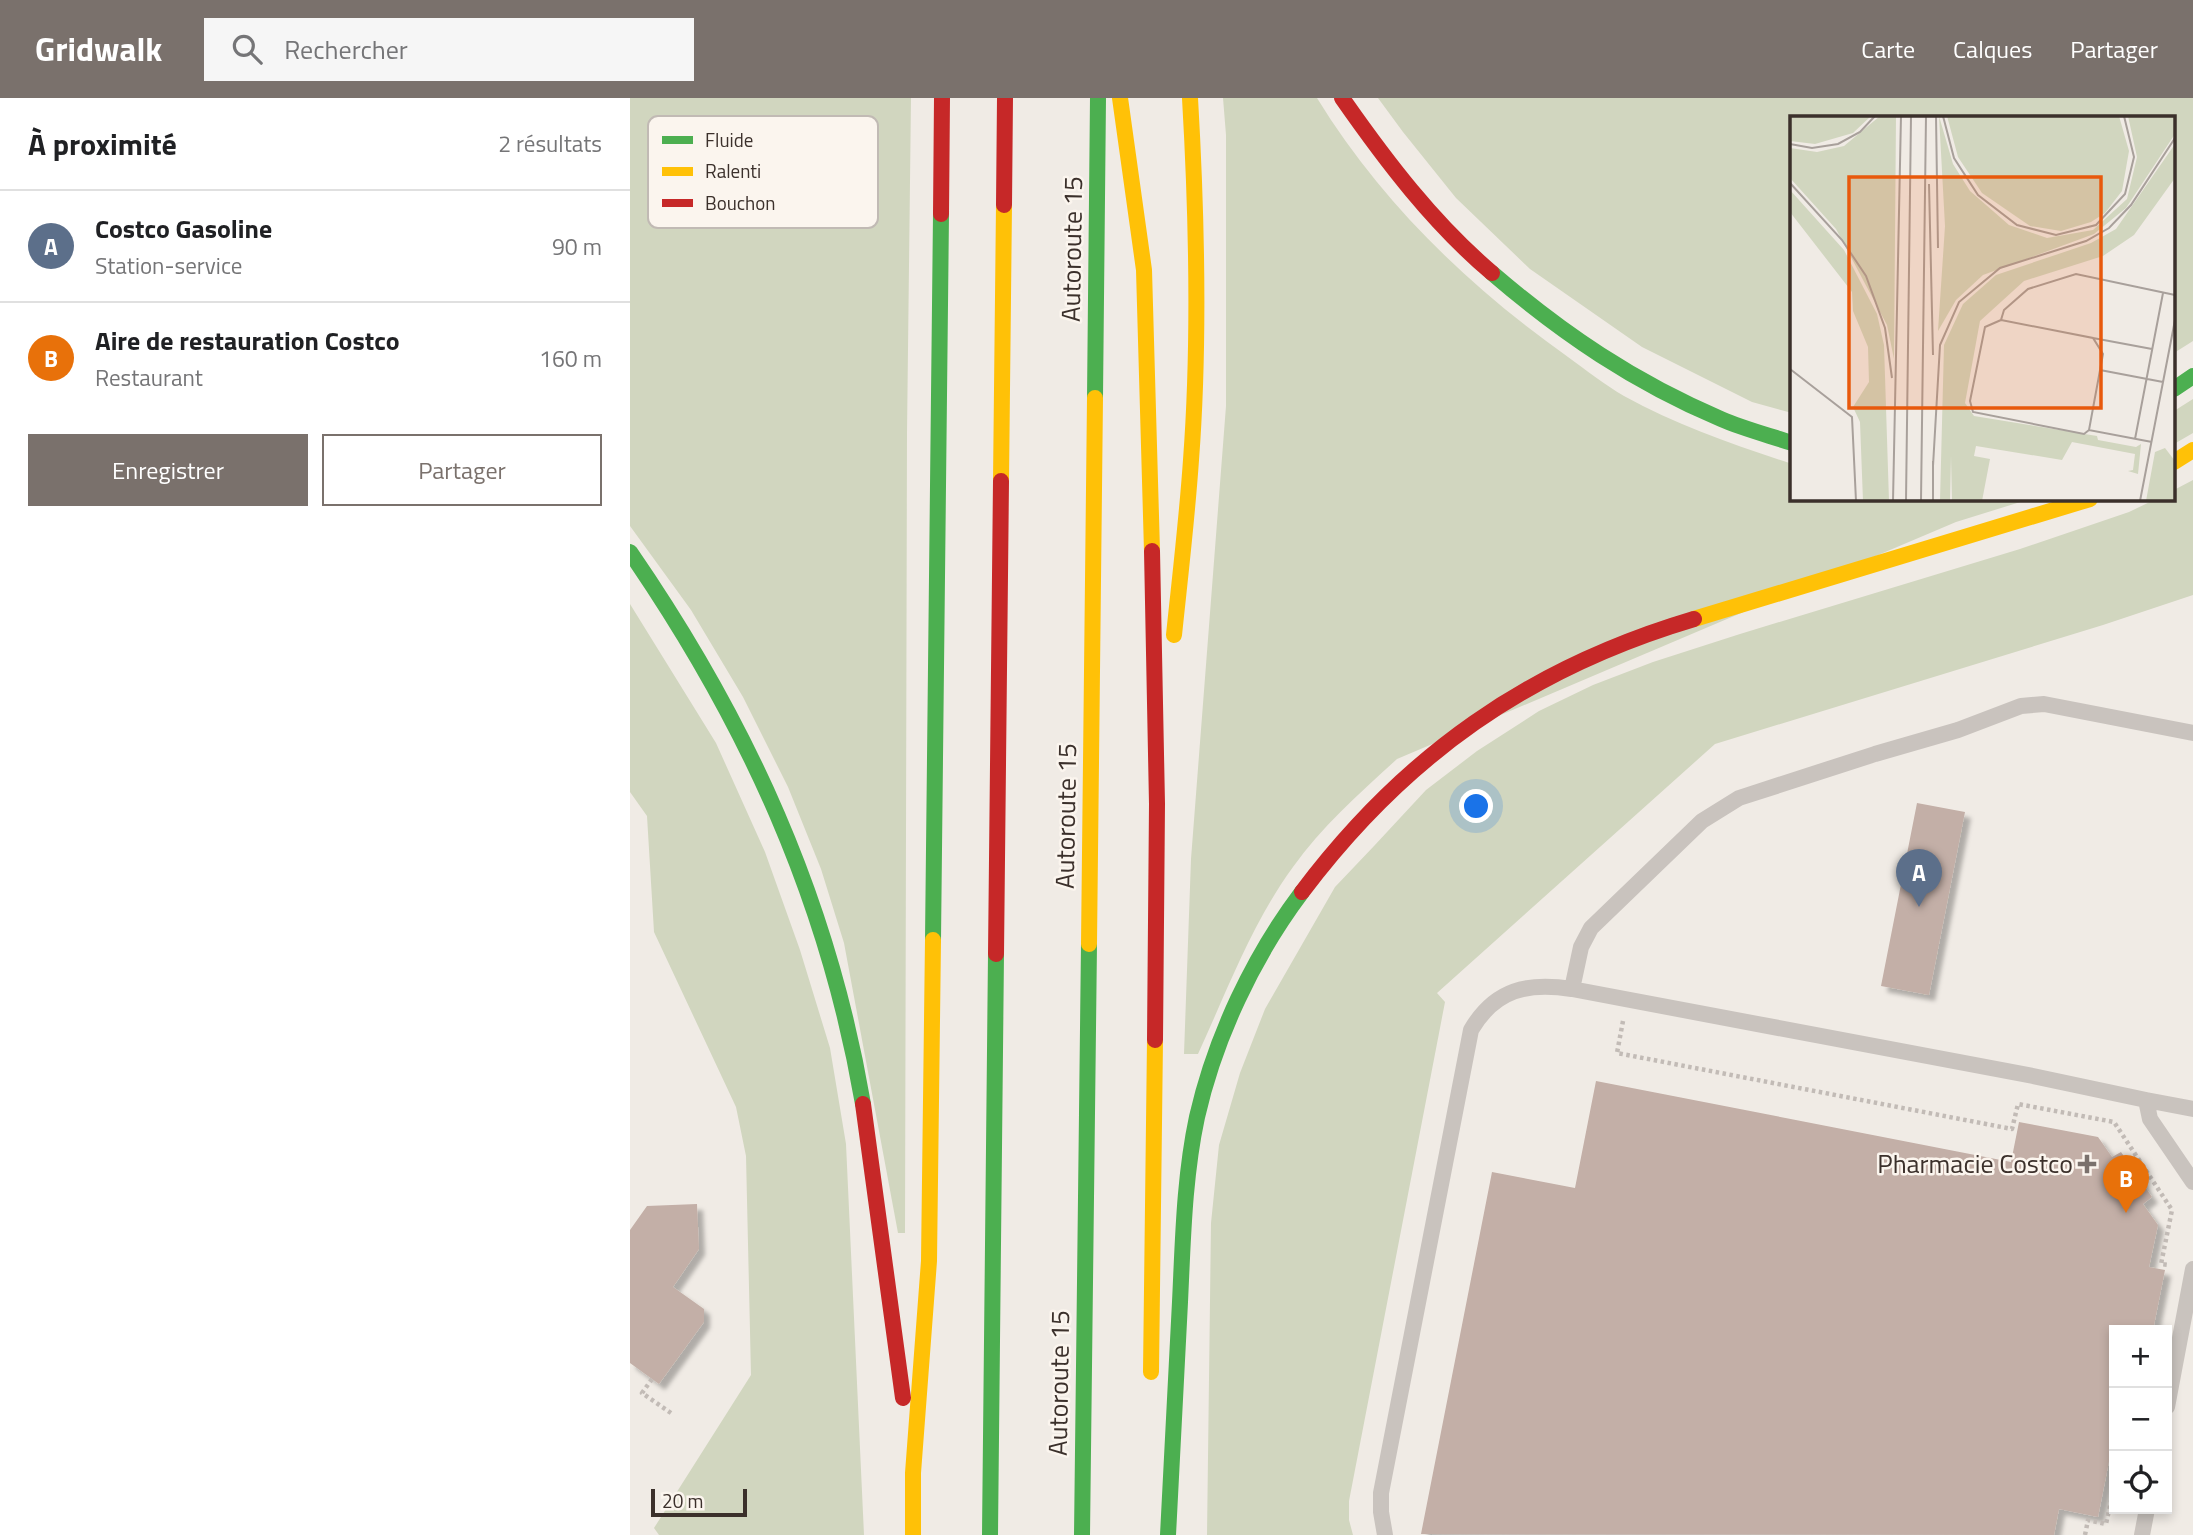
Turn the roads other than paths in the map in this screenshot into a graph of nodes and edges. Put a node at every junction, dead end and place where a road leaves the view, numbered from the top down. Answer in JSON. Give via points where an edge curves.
{"nodes":[{"id":1,"x":942,"y":98,"type":"edge"},
{"id":2,"x":1005,"y":98,"type":"edge"},
{"id":3,"x":1098,"y":98,"type":"edge"},
{"id":4,"x":1120,"y":98,"type":"edge"},
{"id":5,"x":1191,"y":98,"type":"edge"},
{"id":6,"x":1342,"y":98,"type":"edge"},
{"id":7,"x":2193,"y":376,"type":"edge"},
{"id":8,"x":2176,"y":388,"type":"edge"},
{"id":9,"x":1790,"y":442,"type":"edge"},
{"id":10,"x":2193,"y":450,"type":"edge"},
{"id":11,"x":2176,"y":461,"type":"edge"},
{"id":12,"x":2087,"y":500,"type":"edge"},
{"id":13,"x":630,"y":552,"type":"edge"},
{"id":14,"x":2193,"y":733,"type":"edge"},
{"id":15,"x":1157,"y":804,"type":"junction"},
{"id":16,"x":1572,"y":989,"type":"junction"},
{"id":17,"x":2146,"y":1100,"type":"junction"},
{"id":18,"x":2193,"y":1109,"type":"edge"},
{"id":19,"x":2193,"y":1182,"type":"edge"},
{"id":20,"x":2193,"y":1269,"type":"edge"},
{"id":21,"x":2190,"y":1298,"type":"edge"},
{"id":22,"x":2171,"y":1388,"type":"edge"},
{"id":23,"x":1151,"y":1394,"type":"dead end"},
{"id":24,"x":913,"y":1473,"type":"junction"},
{"id":25,"x":2146,"y":1514,"type":"edge"},
{"id":26,"x":913,"y":1535,"type":"edge"},
{"id":27,"x":990,"y":1535,"type":"edge"},
{"id":28,"x":1082,"y":1535,"type":"edge"},
{"id":29,"x":1168,"y":1535,"type":"edge"},
{"id":30,"x":1385,"y":1535,"type":"edge"},
{"id":31,"x":2142,"y":1535,"type":"edge"}],
"edges":[{"from":1,"to":24,"type":"highway","via":[[929,1261]]},
{"from":2,"to":27,"type":"highway"},
{"from":3,"to":28,"type":"highway","name":"Autoroute 15"},
{"from":4,"to":15,"type":"highway","via":[[1145,291]]},
{"from":5,"to":15,"type":"highway","via":[[1197,237],[1193,437]]},
{"from":6,"to":9,"type":"highway","via":[[1431,214],[1493,274],[1556,324],[1674,398]]},
{"from":7,"to":8,"type":"highway"},
{"from":10,"to":11,"type":"highway"},
{"from":12,"to":29,"type":"highway","via":[[1682,622],[1567,667],[1445,743],[1384,795],[1329,854],[1258,960],[1204,1088],[1187,1180]]},
{"from":13,"to":24,"type":"highway","via":[[732,713],[769,791],[820,923],[851,1037]]},
{"from":14,"to":16,"type":"lane","via":[[2044,705],[2021,706],[1739,798],[1702,821],[1591,928],[1581,947]]},
{"from":15,"to":23,"type":"highway"},
{"from":16,"to":17,"type":"lane"},
{"from":16,"to":30,"type":"lane","via":[[1519,989],[1490,1005],[1471,1030],[1381,1493]]},
{"from":17,"to":18,"type":"lane"},
{"from":17,"to":19,"type":"lane","via":[[2150,1119]]},
{"from":20,"to":21,"type":"lane"},
{"from":21,"to":22,"type":"lane"},
{"from":24,"to":26,"type":"highway"},
{"from":25,"to":31,"type":"lane"}]}
